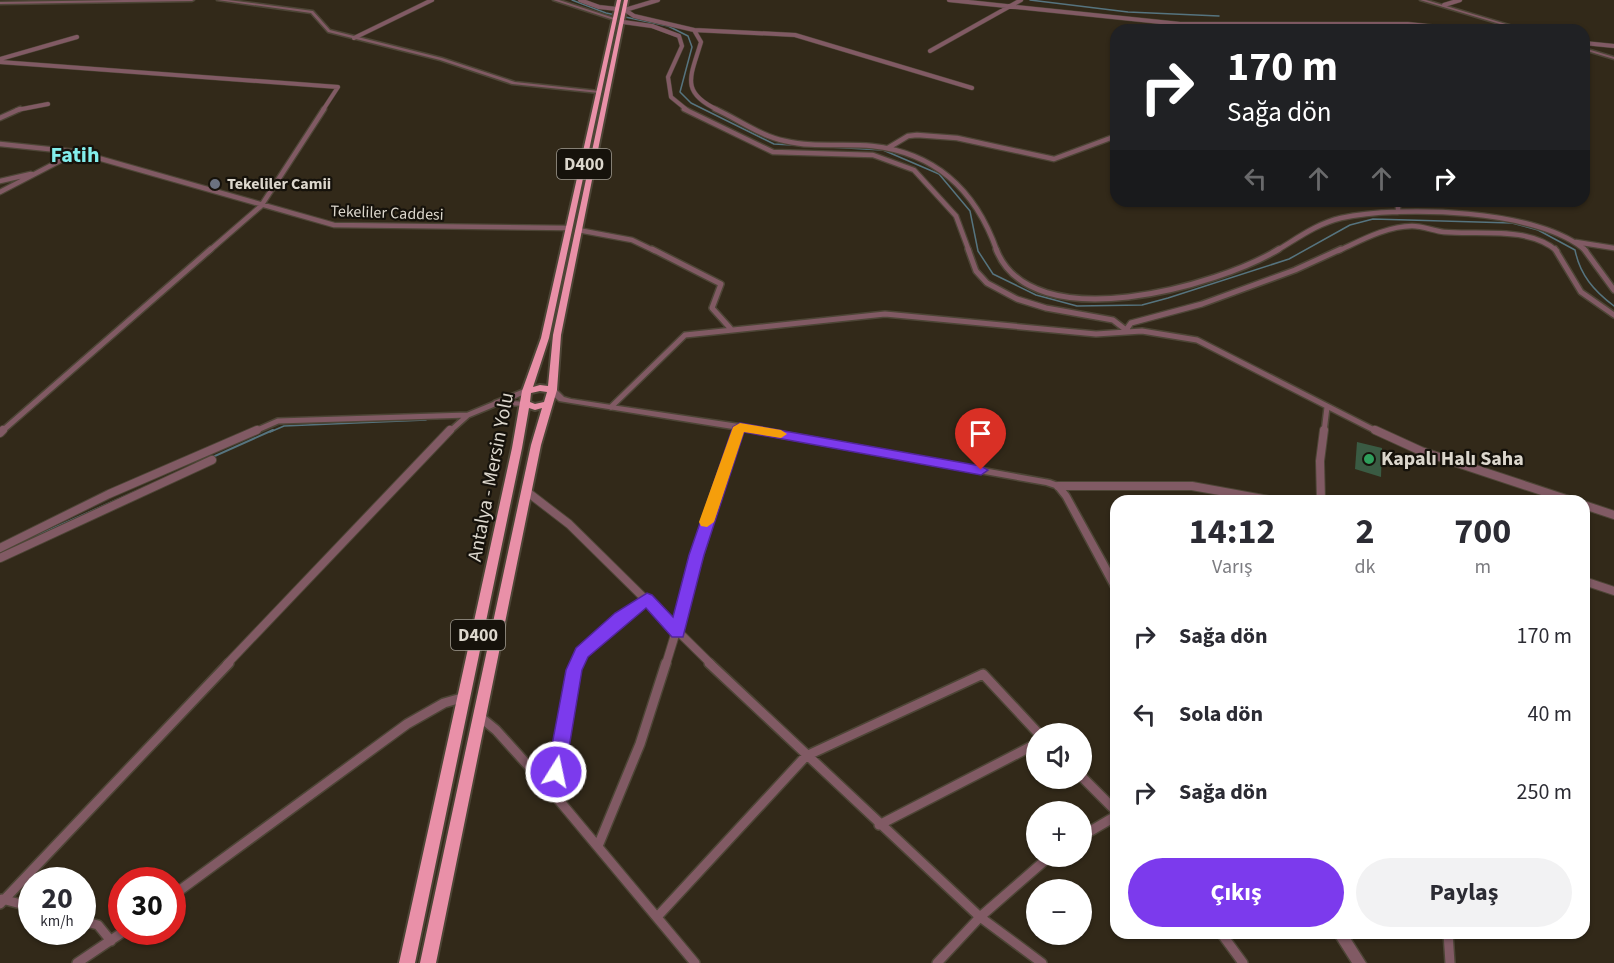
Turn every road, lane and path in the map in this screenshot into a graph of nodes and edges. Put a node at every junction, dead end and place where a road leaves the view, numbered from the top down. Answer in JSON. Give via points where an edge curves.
{"nodes":[{"id":1,"x":192,"y":0,"type":"edge"},
{"id":2,"x":219,"y":0,"type":"edge"},
{"id":3,"x":432,"y":0,"type":"edge"},
{"id":4,"x":555,"y":0,"type":"edge"},
{"id":5,"x":580,"y":0,"type":"edge"},
{"id":6,"x":619,"y":0,"type":"edge"},
{"id":7,"x":626,"y":0,"type":"edge"},
{"id":8,"x":658,"y":0,"type":"edge"},
{"id":9,"x":949,"y":0,"type":"edge"},
{"id":10,"x":1021,"y":0,"type":"edge"},
{"id":11,"x":1422,"y":0,"type":"edge"},
{"id":12,"x":1460,"y":0,"type":"edge"},
{"id":13,"x":102,"y":1,"type":"edge"},
{"id":14,"x":240,"y":1,"type":"edge"},
{"id":15,"x":0,"y":3,"type":"edge"},
{"id":16,"x":1444,"y":5,"type":"junction"},
{"id":17,"x":1007,"y":6,"type":"junction"},
{"id":18,"x":620,"y":15,"type":"junction"},
{"id":19,"x":1170,"y":24,"type":"edge"},
{"id":20,"x":1505,"y":24,"type":"edge"},
{"id":21,"x":694,"y":30,"type":"junction"},
{"id":22,"x":77,"y":37,"type":"dead end"},
{"id":23,"x":354,"y":38,"type":"junction"},
{"id":24,"x":1590,"y":44,"type":"edge"},
{"id":25,"x":1614,"y":46,"type":"edge"},
{"id":26,"x":930,"y":51,"type":"dead end"},
{"id":27,"x":1590,"y":51,"type":"edge"},
{"id":28,"x":1614,"y":58,"type":"edge"},
{"id":29,"x":0,"y":60,"type":"edge"},
{"id":30,"x":972,"y":88,"type":"dead end"},
{"id":31,"x":599,"y":92,"type":"junction"},
{"id":32,"x":48,"y":104,"type":"dead end"},
{"id":33,"x":0,"y":118,"type":"edge"},
{"id":34,"x":1110,"y":138,"type":"edge"},
{"id":35,"x":0,"y":144,"type":"edge"},
{"id":36,"x":888,"y":148,"type":"junction"},
{"id":37,"x":77,"y":152,"type":"junction"},
{"id":38,"x":36,"y":173,"type":"junction"},
{"id":39,"x":0,"y":181,"type":"edge"},
{"id":40,"x":0,"y":192,"type":"edge"},
{"id":41,"x":261,"y":206,"type":"junction"},
{"id":42,"x":1398,"y":207,"type":"edge"},
{"id":43,"x":1398,"y":212,"type":"junction"},
{"id":44,"x":573,"y":229,"type":"junction"},
{"id":45,"x":1574,"y":242,"type":"junction"},
{"id":46,"x":1614,"y":248,"type":"edge"},
{"id":47,"x":1614,"y":290,"type":"edge"},
{"id":48,"x":1614,"y":315,"type":"edge"},
{"id":49,"x":730,"y":328,"type":"junction"},
{"id":50,"x":1126,"y":330,"type":"junction"},
{"id":51,"x":552,"y":390,"type":"junction"},
{"id":52,"x":526,"y":397,"type":"junction"},
{"id":53,"x":571,"y":401,"type":"junction"},
{"id":54,"x":498,"y":403,"type":"junction"},
{"id":55,"x":548,"y":404,"type":"junction"},
{"id":56,"x":1327,"y":406,"type":"junction"},
{"id":57,"x":611,"y":407,"type":"junction"},
{"id":58,"x":468,"y":415,"type":"junction"},
{"id":59,"x":740,"y":427,"type":"junction"},
{"id":60,"x":0,"y":433,"type":"edge"},
{"id":61,"x":212,"y":460,"type":"dead end"},
{"id":62,"x":1058,"y":486,"type":"junction"},
{"id":63,"x":526,"y":491,"type":"junction"},
{"id":64,"x":1242,"y":495,"type":"edge"},
{"id":65,"x":1321,"y":495,"type":"edge"},
{"id":66,"x":1554,"y":495,"type":"edge"},
{"id":67,"x":1590,"y":507,"type":"edge"},
{"id":68,"x":1614,"y":515,"type":"edge"},
{"id":69,"x":0,"y":548,"type":"edge"},
{"id":70,"x":0,"y":558,"type":"edge"},
{"id":71,"x":1110,"y":577,"type":"edge"},
{"id":72,"x":1590,"y":583,"type":"edge"},
{"id":73,"x":1614,"y":591,"type":"edge"},
{"id":74,"x":647,"y":599,"type":"junction"},
{"id":75,"x":677,"y":632,"type":"junction"},
{"id":76,"x":465,"y":696,"type":"junction"},
{"id":77,"x":479,"y":716,"type":"junction"},
{"id":78,"x":1029,"y":723,"type":"edge"},
{"id":79,"x":1026,"y":749,"type":"edge"},
{"id":80,"x":806,"y":756,"type":"junction"},
{"id":81,"x":1092,"y":787,"type":"edge"},
{"id":82,"x":552,"y":792,"type":"junction"},
{"id":83,"x":1110,"y":805,"type":"edge"},
{"id":84,"x":1110,"y":820,"type":"edge"},
{"id":85,"x":879,"y":825,"type":"junction"},
{"id":86,"x":1092,"y":830,"type":"edge"},
{"id":87,"x":598,"y":846,"type":"junction"},
{"id":88,"x":1037,"y":867,"type":"edge"},
{"id":89,"x":186,"y":886,"type":"edge"},
{"id":90,"x":1,"y":901,"type":"edge"},
{"id":91,"x":18,"y":904,"type":"edge"},
{"id":92,"x":657,"y":916,"type":"junction"},
{"id":93,"x":980,"y":917,"type":"junction"},
{"id":94,"x":96,"y":924,"type":"edge"},
{"id":95,"x":108,"y":937,"type":"edge"},
{"id":96,"x":1225,"y":939,"type":"edge"},
{"id":97,"x":1343,"y":939,"type":"edge"},
{"id":98,"x":1448,"y":939,"type":"edge"},
{"id":99,"x":108,"y":943,"type":"edge"},
{"id":100,"x":77,"y":963,"type":"edge"},
{"id":101,"x":407,"y":963,"type":"edge"},
{"id":102,"x":428,"y":963,"type":"edge"},
{"id":103,"x":695,"y":963,"type":"edge"},
{"id":104,"x":937,"y":963,"type":"edge"},
{"id":105,"x":1042,"y":963,"type":"edge"},
{"id":106,"x":1243,"y":963,"type":"edge"},
{"id":107,"x":1360,"y":963,"type":"edge"},
{"id":108,"x":1450,"y":963,"type":"edge"}],
"edges":[{"from":1,"to":13,"type":"street"},
{"from":2,"to":14,"type":"street"},
{"from":3,"to":23,"type":"street"},
{"from":4,"to":18,"type":"street"},
{"from":5,"to":18,"type":"street"},
{"from":6,"to":18,"type":"highway","name":"Antalya - Mersin Yolu","number":"D400"},
{"from":7,"to":18,"type":"highway","name":"Antalya - Mersin Yolu","number":"D400"},
{"from":8,"to":18,"type":"street"},
{"from":9,"to":17,"type":"street"},
{"from":10,"to":17,"type":"street"},
{"from":11,"to":16,"type":"street"},
{"from":12,"to":16,"type":"street"},
{"from":13,"to":15,"type":"street"},
{"from":14,"to":23,"type":"street","via":[[312,12],[329,32]]},
{"from":16,"to":20,"type":"street"},
{"from":17,"to":19,"type":"street"},
{"from":17,"to":26,"type":"street"},
{"from":18,"to":21,"type":"street"},
{"from":18,"to":31,"type":"highway","name":"Antalya - Mersin Yolu","number":"D400"},
{"from":18,"to":44,"type":"highway","name":"Antalya - Mersin Yolu","number":"D400"},
{"from":18,"to":50,"type":"street","via":[[679,36],[682,46],[668,77],[671,97],[684,108],[773,152],[873,155],[914,170],[956,216],[976,271],[987,283],[1017,298],[1054,309],[1113,320]]},
{"from":21,"to":30,"type":"street","via":[[795,35]]},
{"from":21,"to":36,"type":"street","via":[[701,42],[689,81],[697,99],[704,104],[784,141]]},
{"from":22,"to":29,"type":"street"},
{"from":23,"to":31,"type":"street","via":[[441,59],[514,83]]},
{"from":24,"to":25,"type":"street"},
{"from":27,"to":28,"type":"street"},
{"from":29,"to":41,"type":"street","via":[[337,86]]},
{"from":31,"to":44,"type":"highway","name":"Antalya - Mersin Yolu","number":"D400"},
{"from":32,"to":33,"type":"street","via":[[24,107]]},
{"from":34,"to":36,"type":"street","via":[[1049,159],[957,138],[917,135]]},
{"from":35,"to":37,"type":"street","name":"Tekeliler Caddesi"},
{"from":36,"to":43,"type":"street","via":[[944,171],[984,218],[998,255],[1013,275],[1027,283],[1084,298],[1129,299],[1166,290],[1265,257],[1318,225],[1360,215]]},
{"from":37,"to":38,"type":"street"},
{"from":37,"to":41,"type":"street","name":"Tekeliler Caddesi"},
{"from":38,"to":39,"type":"street"},
{"from":38,"to":40,"type":"street"},
{"from":41,"to":44,"type":"street","name":"Tekeliler Caddesi","via":[[343,226]]},
{"from":41,"to":60,"type":"street"},
{"from":42,"to":43,"type":"street"},
{"from":43,"to":45,"type":"street","via":[[1515,220]]},
{"from":44,"to":49,"type":"street","name":"Tekeliler Caddesi","via":[[632,240],[717,280],[721,284],[712,308]]},
{"from":44,"to":51,"type":"highway","name":"Antalya - Mersin Yolu","number":"D400"},
{"from":44,"to":52,"type":"highway","name":"Antalya - Mersin Yolu","number":"D400"},
{"from":45,"to":46,"type":"street"},
{"from":45,"to":47,"type":"street","via":[[1596,259]]},
{"from":48,"to":50,"type":"street","via":[[1581,292],[1559,252],[1550,245],[1504,232],[1444,232],[1412,226],[1375,234],[1295,270],[1202,304],[1139,320]]},
{"from":49,"to":50,"type":"street","via":[[885,314],[1096,334]]},
{"from":49,"to":57,"type":"street","via":[[685,334]]},
{"from":50,"to":56,"type":"street","via":[[1197,340]]},
{"from":51,"to":52,"type":"highway","via":[[540,388]]},
{"from":51,"to":53,"type":"street"},
{"from":51,"to":55,"type":"highway","name":"Antalya - Mersin Yolu","number":"D400"},
{"from":52,"to":54,"type":"street"},
{"from":52,"to":54,"type":"street"},
{"from":52,"to":55,"type":"highway","via":[[535,407]]},
{"from":52,"to":76,"type":"highway","name":"Antalya - Mersin Yolu","number":"D400"},
{"from":53,"to":55,"type":"street"},
{"from":53,"to":57,"type":"street"},
{"from":54,"to":58,"type":"street"},
{"from":55,"to":63,"type":"highway","name":"Antalya - Mersin Yolu","number":"D400"},
{"from":56,"to":65,"type":"street","via":[[1320,461]]},
{"from":56,"to":66,"type":"street","via":[[1421,451]]},
{"from":57,"to":59,"type":"street"},
{"from":58,"to":69,"type":"street","via":[[278,421],[109,494]]},
{"from":58,"to":90,"type":"street","via":[[444,435]]},
{"from":59,"to":62,"type":"street"},
{"from":59,"to":75,"type":"street","via":[[694,563]]},
{"from":61,"to":70,"type":"street"},
{"from":62,"to":64,"type":"street","via":[[1192,486]]},
{"from":62,"to":71,"type":"street"},
{"from":63,"to":74,"type":"street","via":[[569,524]]},
{"from":63,"to":77,"type":"highway","name":"Antalya - Mersin Yolu","number":"D400"},
{"from":67,"to":68,"type":"street"},
{"from":72,"to":73,"type":"street"},
{"from":74,"to":75,"type":"street"},
{"from":74,"to":82,"type":"street","via":[[582,653],[574,670]]},
{"from":75,"to":80,"type":"street"},
{"from":75,"to":87,"type":"street","via":[[614,812]]},
{"from":76,"to":89,"type":"street","via":[[407,724]]},
{"from":76,"to":101,"type":"highway","name":"Antalya - Mersin Yolu","number":"D400"},
{"from":77,"to":82,"type":"street"},
{"from":77,"to":102,"type":"highway","name":"Antalya - Mersin Yolu","number":"D400"},
{"from":78,"to":80,"type":"street","via":[[983,674]]},
{"from":79,"to":85,"type":"street"},
{"from":80,"to":85,"type":"street"},
{"from":80,"to":92,"type":"street"},
{"from":81,"to":83,"type":"street"},
{"from":82,"to":87,"type":"street"},
{"from":84,"to":86,"type":"street"},
{"from":85,"to":93,"type":"street"},
{"from":87,"to":92,"type":"street"},
{"from":88,"to":93,"type":"street"},
{"from":90,"to":91,"type":"street"},
{"from":92,"to":103,"type":"street"},
{"from":93,"to":104,"type":"street"},
{"from":93,"to":105,"type":"street"},
{"from":94,"to":95,"type":"street"},
{"from":96,"to":106,"type":"street"},
{"from":97,"to":107,"type":"street"},
{"from":98,"to":108,"type":"street"},
{"from":99,"to":100,"type":"street"}]}
